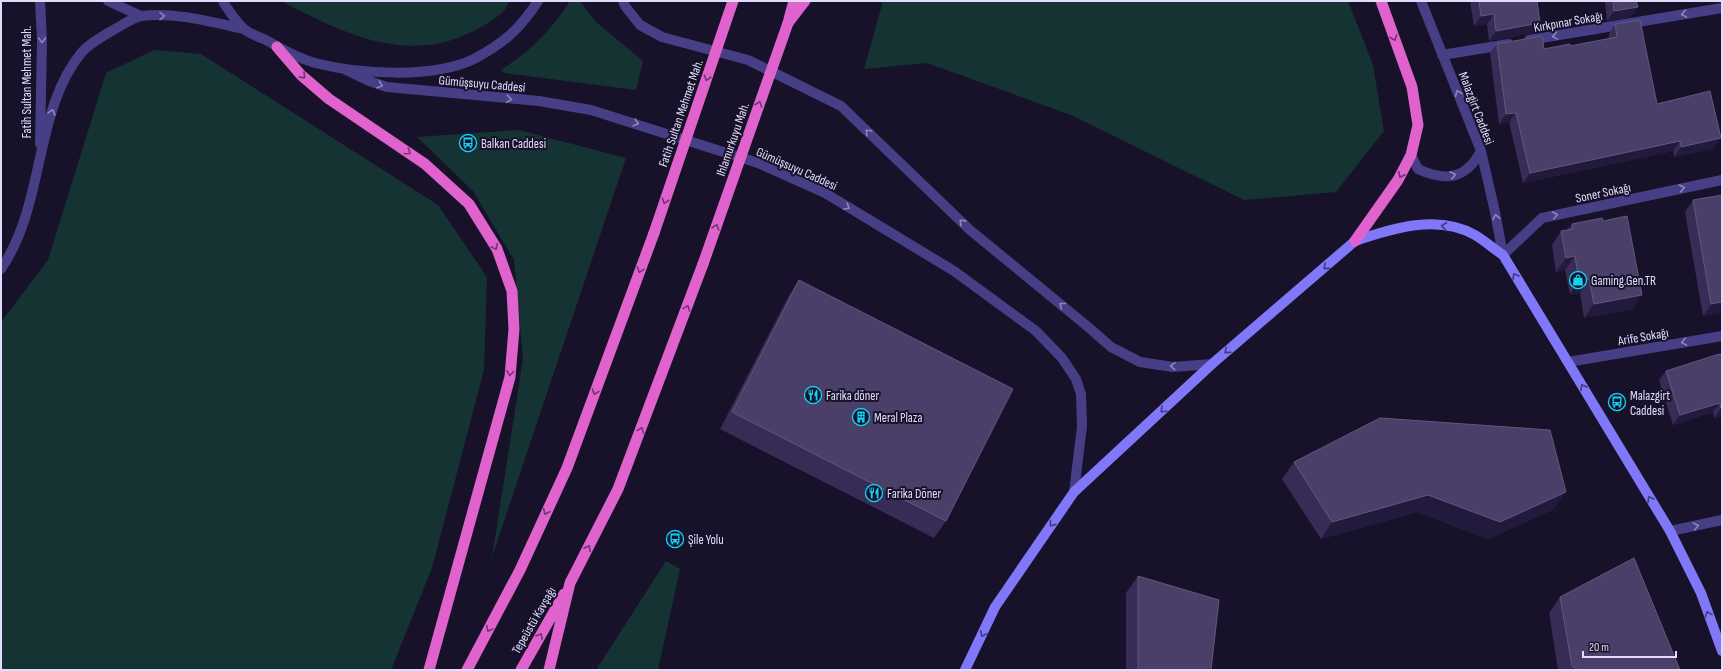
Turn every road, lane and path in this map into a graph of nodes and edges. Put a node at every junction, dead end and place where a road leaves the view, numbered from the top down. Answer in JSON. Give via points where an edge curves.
{"nodes":[{"id":1,"x":40,"y":1,"type":"edge"},
{"id":2,"x":108,"y":1,"type":"edge"},
{"id":3,"x":223,"y":1,"type":"edge"},
{"id":4,"x":623,"y":1,"type":"edge"},
{"id":5,"x":733,"y":1,"type":"edge"},
{"id":6,"x":794,"y":1,"type":"edge"},
{"id":7,"x":805,"y":1,"type":"edge"},
{"id":8,"x":1381,"y":1,"type":"edge"},
{"id":9,"x":1421,"y":1,"type":"edge"},
{"id":10,"x":536,"y":3,"type":"edge"},
{"id":11,"x":1722,"y":8,"type":"edge"},
{"id":12,"x":141,"y":16,"type":"junction"},
{"id":13,"x":788,"y":23,"type":"junction"},
{"id":14,"x":244,"y":29,"type":"junction"},
{"id":15,"x":278,"y":47,"type":"junction"},
{"id":16,"x":1442,"y":55,"type":"junction"},
{"id":17,"x":344,"y":69,"type":"junction"},
{"id":18,"x":1481,"y":151,"type":"junction"},
{"id":19,"x":1411,"y":155,"type":"junction"},
{"id":20,"x":40,"y":164,"type":"junction"},
{"id":21,"x":1722,"y":180,"type":"edge"},
{"id":22,"x":1355,"y":241,"type":"junction"},
{"id":23,"x":1503,"y":255,"type":"junction"},
{"id":24,"x":1,"y":269,"type":"edge"},
{"id":25,"x":1722,"y":336,"type":"edge"},
{"id":26,"x":1568,"y":362,"type":"junction"},
{"id":27,"x":1212,"y":364,"type":"junction"},
{"id":28,"x":1074,"y":492,"type":"junction"},
{"id":29,"x":1722,"y":520,"type":"edge"},
{"id":30,"x":1670,"y":531,"type":"junction"},
{"id":31,"x":570,"y":583,"type":"junction"},
{"id":32,"x":1722,"y":651,"type":"edge"},
{"id":33,"x":430,"y":670,"type":"edge"},
{"id":34,"x":467,"y":670,"type":"edge"},
{"id":35,"x":521,"y":670,"type":"edge"},
{"id":36,"x":549,"y":670,"type":"edge"},
{"id":37,"x":966,"y":670,"type":"edge"}],
"edges":[{"from":1,"to":20,"type":"street","name":"Fatih Sultan Mehmet Mah.","one_way":true},
{"from":2,"to":12,"type":"street"},
{"from":3,"to":14,"type":"street"},
{"from":27,"to":4,"type":"street","one_way":true,"via":[[1173,367],[1140,362],[1111,347],[970,230],[841,106],[748,60],[662,36],[640,25]]},
{"from":5,"to":34,"type":"highway","name":"Fatih Sultan Mehmet Mah.","one_way":true,"bridge":true,"via":[[654,233],[566,468],[520,570]]},
{"from":6,"to":13,"type":"highway"},
{"from":7,"to":13,"type":"highway"},
{"from":8,"to":19,"type":"highway","one_way":true,"via":[[1412,87],[1418,125]]},
{"from":9,"to":16,"type":"street","name":"Malazgirt Caddesi"},
{"from":10,"to":17,"type":"street","via":[[521,26],[500,44],[472,59],[432,71]]},
{"from":11,"to":16,"type":"street","name":"Kırkpınar Sokağı","one_way":true},
{"from":12,"to":14,"type":"street","one_way":true,"via":[[179,16]]},
{"from":20,"to":12,"type":"street","one_way":true,"via":[[58,92],[68,71],[83,50]]},
{"from":31,"to":13,"type":"highway","name":"Ihlamurkuyu Mah.","one_way":true,"bridge":true,"via":[[618,489],[703,264]]},
{"from":14,"to":15,"type":"street"},
{"from":15,"to":17,"type":"street","via":[[314,62]]},
{"from":15,"to":33,"type":"highway","one_way":true,"via":[[301,75],[329,99],[425,164],[469,204],[497,249],[512,291],[514,329],[510,377]]},
{"from":18,"to":16,"type":"street","name":"Malazgirt Caddesi","one_way":true},
{"from":17,"to":28,"type":"street","name":"Gümüşsuyu Caddesi","one_way":true,"via":[[387,87],[539,101],[591,110],[758,163],[825,193],[954,271],[1036,331],[1062,358],[1076,379],[1081,394],[1082,426]]},
{"from":19,"to":18,"type":"street","one_way":true,"via":[[1418,169],[1431,175],[1449,177],[1464,172],[1474,163]]},
{"from":23,"to":18,"type":"street","name":"Malazgirt Caddesi","one_way":true},
{"from":19,"to":22,"type":"highway","one_way":true,"via":[[1384,201]]},
{"from":20,"to":24,"type":"street","via":[[21,230]]},
{"from":23,"to":21,"type":"street","name":"Soner Sokağı","one_way":true,"via":[[1542,218]]},
{"from":23,"to":22,"type":"main road","one_way":true,"via":[[1475,235],[1446,225],[1414,224]]},
{"from":22,"to":27,"type":"main road","one_way":true},
{"from":26,"to":23,"type":"main road","name":"Malazgirt Caddesi","one_way":true},
{"from":25,"to":26,"type":"street","name":"Arife Sokağı","one_way":true},
{"from":30,"to":26,"type":"main road","name":"Malazgirt Caddesi","one_way":true},
{"from":27,"to":28,"type":"main road","one_way":true},
{"from":28,"to":37,"type":"main road","one_way":true,"via":[[995,607]]},
{"from":30,"to":29,"type":"street","one_way":true},
{"from":32,"to":30,"type":"main road","name":"Malazgirt Caddesi","one_way":true,"via":[[1700,593]]},
{"from":35,"to":31,"type":"highway","name":"Tepeüstü Kavşağı","one_way":true},
{"from":31,"to":36,"type":"highway"}]}
